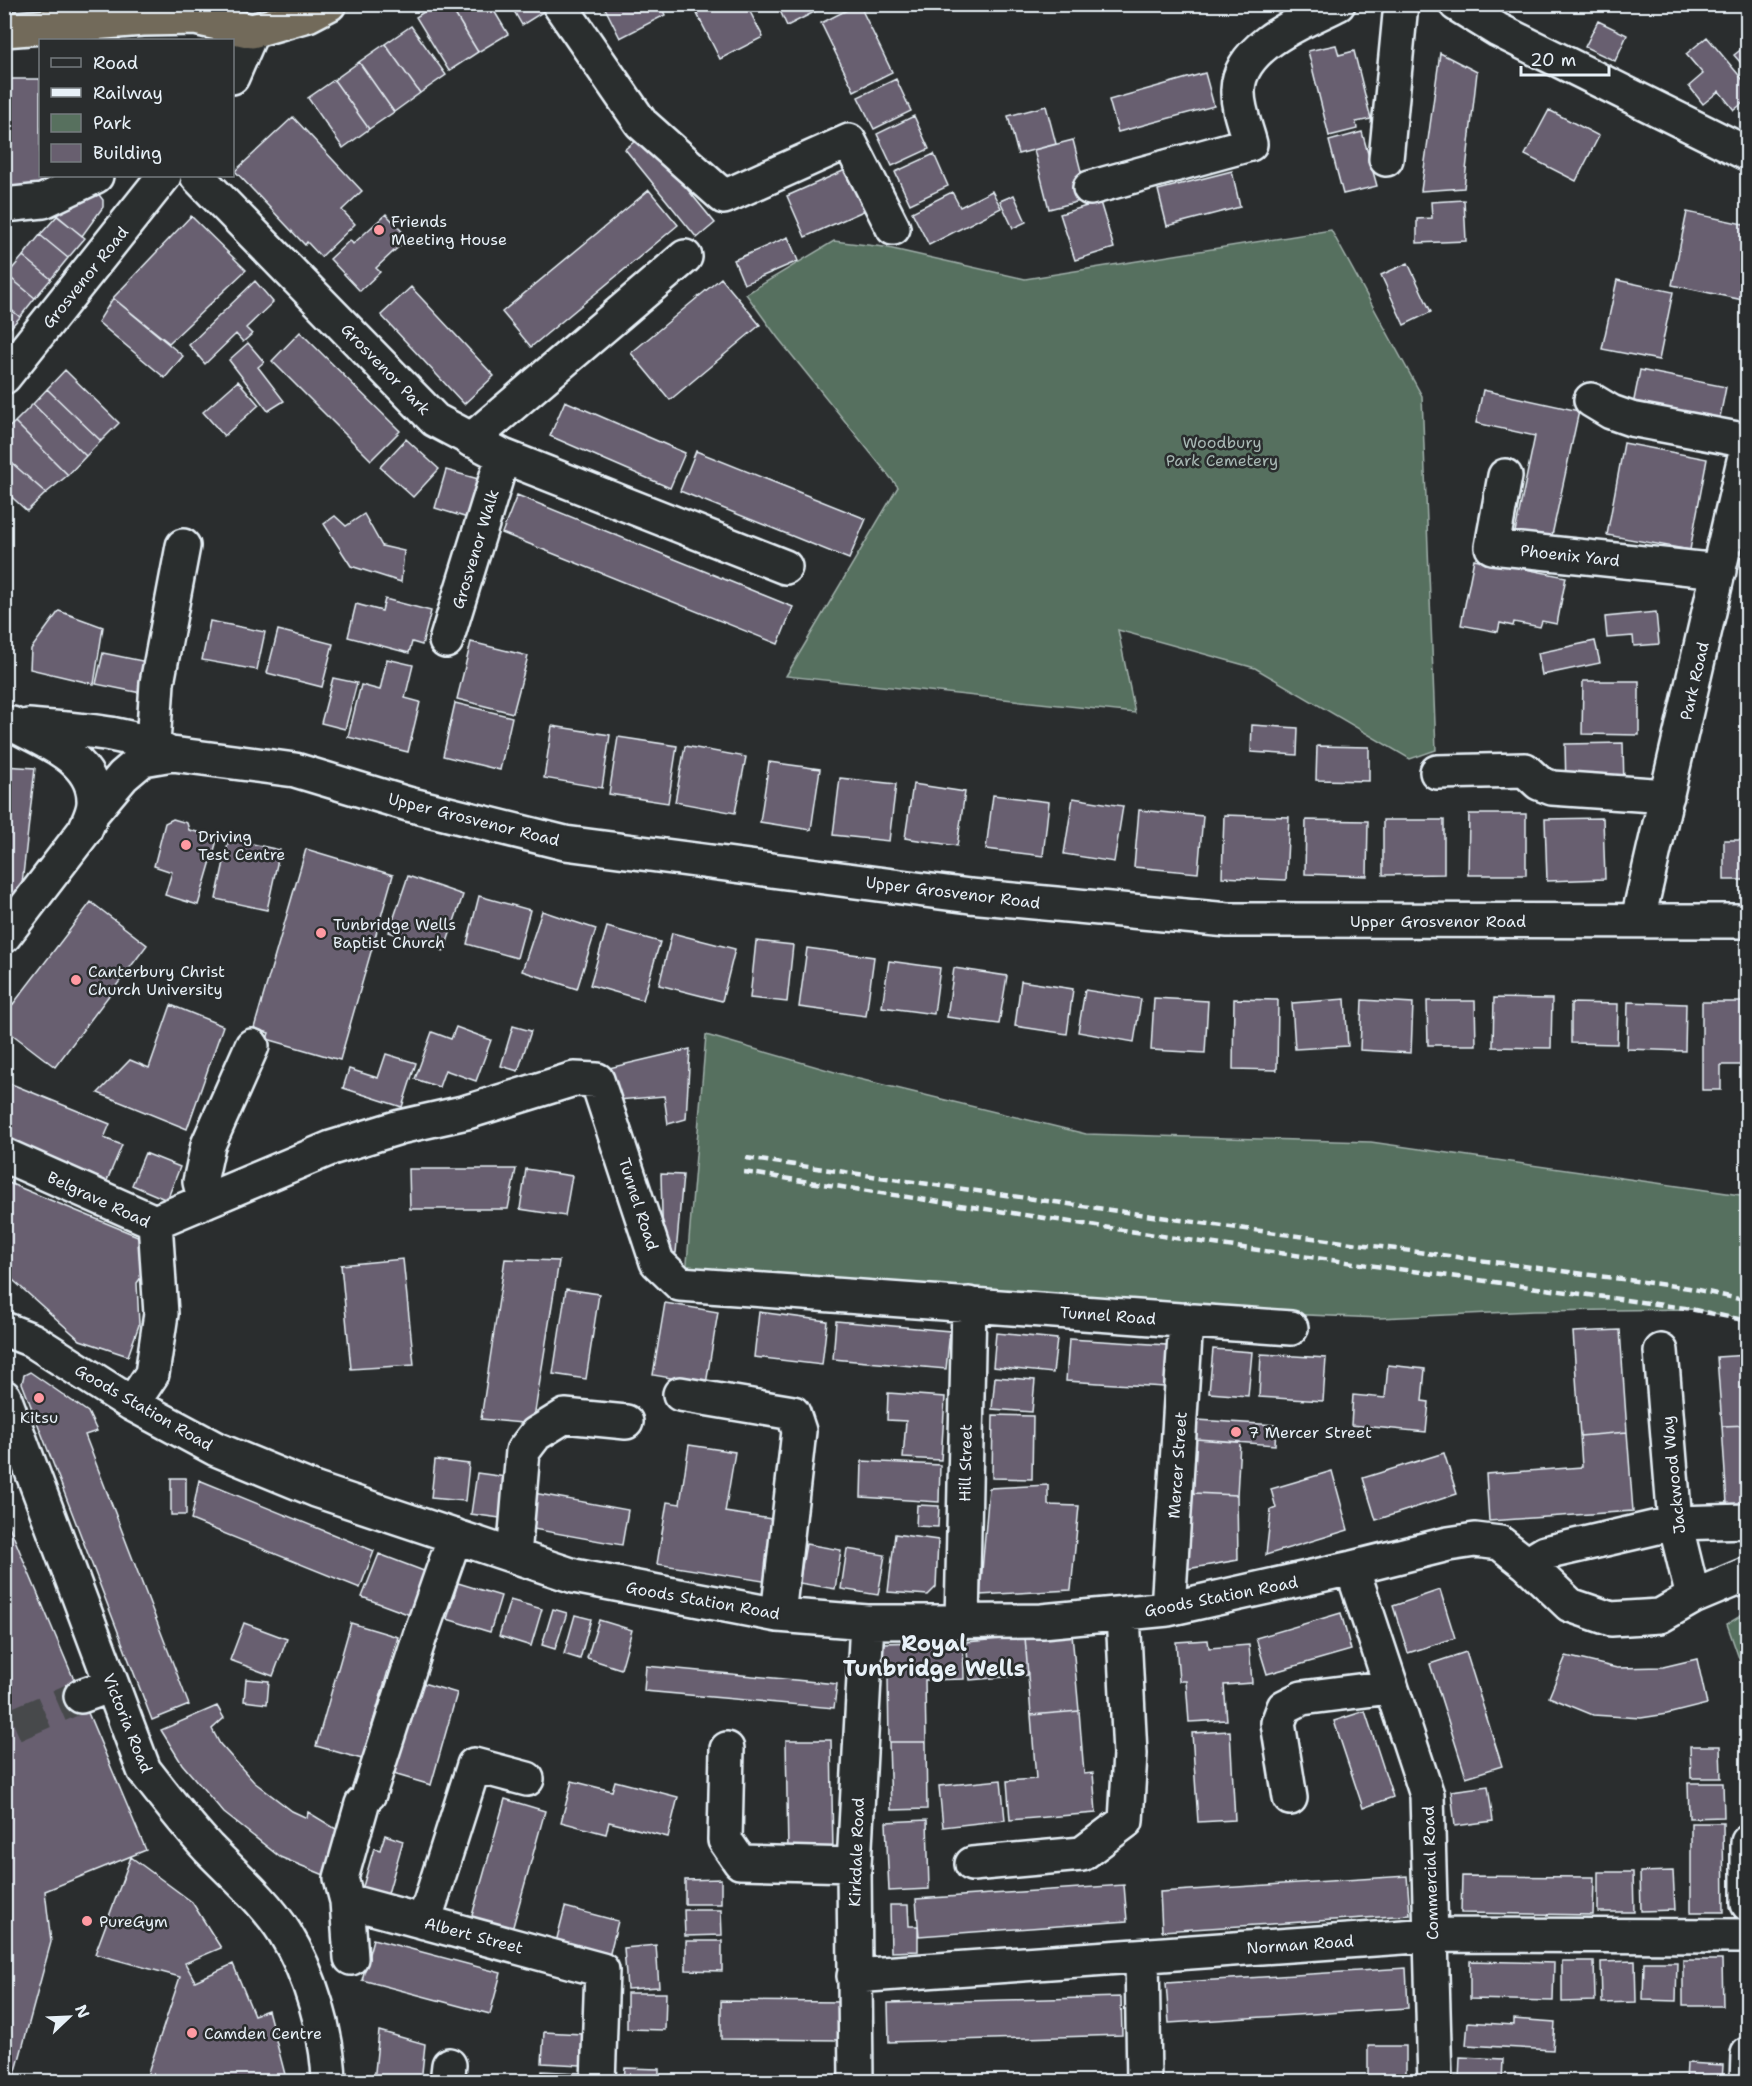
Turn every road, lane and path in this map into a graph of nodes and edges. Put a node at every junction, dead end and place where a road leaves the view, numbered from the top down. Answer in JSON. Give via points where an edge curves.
{"nodes":[{"id":1,"x":329,"y":4,"type":"edge"},
{"id":2,"x":559,"y":4,"type":"edge"},
{"id":3,"x":1338,"y":4,"type":"edge"},
{"id":4,"x":1401,"y":4,"type":"edge"},
{"id":5,"x":1476,"y":10,"type":"edge"},
{"id":6,"x":4,"y":30,"type":"edge"},
{"id":7,"x":252,"y":31,"type":"junction"},
{"id":8,"x":234,"y":72,"type":"edge"},
{"id":9,"x":1748,"y":154,"type":"edge"},
{"id":10,"x":1386,"y":159,"type":"dead end"},
{"id":11,"x":94,"y":177,"type":"edge"},
{"id":12,"x":198,"y":177,"type":"edge"},
{"id":13,"x":151,"y":178,"type":"edge"},
{"id":14,"x":1090,"y":188,"type":"dead end"},
{"id":15,"x":4,"y":205,"type":"edge"},
{"id":16,"x":893,"y":228,"type":"dead end"},
{"id":17,"x":685,"y":257,"type":"dead end"},
{"id":18,"x":4,"y":377,"type":"edge"},
{"id":19,"x":1591,"y":400,"type":"dead end"},
{"id":20,"x":471,"y":440,"type":"junction"},
{"id":21,"x":1748,"y":442,"type":"edge"},
{"id":22,"x":503,"y":456,"type":"junction"},
{"id":23,"x":1505,"y":476,"type":"dead end"},
{"id":24,"x":183,"y":546,"type":"dead end"},
{"id":25,"x":1729,"y":561,"type":"edge"},
{"id":26,"x":785,"y":567,"type":"dead end"},
{"id":27,"x":446,"y":641,"type":"dead end"},
{"id":28,"x":8,"y":724,"type":"edge"},
{"id":29,"x":162,"y":749,"type":"junction"},
{"id":30,"x":1437,"y":771,"type":"dead end"},
{"id":31,"x":1667,"y":796,"type":"junction"},
{"id":32,"x":92,"y":813,"type":"junction"},
{"id":33,"x":1638,"y":920,"type":"junction"},
{"id":34,"x":1748,"y":921,"type":"edge"},
{"id":35,"x":4,"y":936,"type":"edge"},
{"id":36,"x":252,"y":1046,"type":"dead end"},
{"id":37,"x":4,"y":1155,"type":"edge"},
{"id":38,"x":205,"y":1201,"type":"junction"},
{"id":39,"x":155,"y":1222,"type":"junction"},
{"id":40,"x":969,"y":1304,"type":"junction"},
{"id":41,"x":1186,"y":1320,"type":"junction"},
{"id":42,"x":1292,"y":1328,"type":"dead end"},
{"id":43,"x":4,"y":1329,"type":"edge"},
{"id":44,"x":1661,"y":1351,"type":"dead end"},
{"id":45,"x":680,"y":1394,"type":"dead end"},
{"id":46,"x":4,"y":1396,"type":"edge"},
{"id":47,"x":132,"y":1404,"type":"junction"},
{"id":48,"x":626,"y":1422,"type":"dead end"},
{"id":49,"x":1748,"y":1521,"type":"edge"},
{"id":50,"x":1676,"y":1523,"type":"junction"},
{"id":51,"x":455,"y":1536,"type":"junction"},
{"id":52,"x":514,"y":1556,"type":"junction"},
{"id":53,"x":1527,"y":1564,"type":"junction"},
{"id":54,"x":1352,"y":1568,"type":"junction"},
{"id":55,"x":1748,"y":1574,"type":"edge"},
{"id":56,"x":1693,"y":1597,"type":"junction"},
{"id":57,"x":1168,"y":1609,"type":"junction"},
{"id":58,"x":1123,"y":1614,"type":"junction"},
{"id":59,"x":778,"y":1615,"type":"junction"},
{"id":60,"x":962,"y":1621,"type":"junction"},
{"id":61,"x":867,"y":1622,"type":"junction"},
{"id":62,"x":112,"y":1685,"type":"junction"},
{"id":63,"x":1390,"y":1687,"type":"junction"},
{"id":64,"x":81,"y":1696,"type":"tunnel mouth"},
{"id":65,"x":727,"y":1749,"type":"dead end"},
{"id":66,"x":527,"y":1779,"type":"dead end"},
{"id":67,"x":1290,"y":1798,"type":"dead end"},
{"id":68,"x":1748,"y":1842,"type":"edge"},
{"id":69,"x":972,"y":1864,"type":"dead end"},
{"id":70,"x":854,"y":1865,"type":"junction"},
{"id":71,"x":347,"y":1901,"type":"junction"},
{"id":72,"x":1748,"y":1904,"type":"edge"},
{"id":73,"x":424,"y":1922,"type":"junction"},
{"id":74,"x":1431,"y":1935,"type":"junction"},
{"id":75,"x":1748,"y":1936,"type":"edge"},
{"id":76,"x":1142,"y":1956,"type":"junction"},
{"id":77,"x":351,"y":1958,"type":"dead end"},
{"id":78,"x":854,"y":1976,"type":"junction"},
{"id":79,"x":1748,"y":2054,"type":"edge"},
{"id":80,"x":329,"y":2082,"type":"edge"},
{"id":81,"x":598,"y":2082,"type":"edge"},
{"id":82,"x":856,"y":2082,"type":"edge"},
{"id":83,"x":1144,"y":2082,"type":"edge"},
{"id":84,"x":1435,"y":2082,"type":"edge"},
{"id":85,"x":1747,"y":2082,"type":"edge"}],
"edges":[{"from":1,"to":7,"type":"highway","via":[[308,15]]},
{"from":2,"to":16,"type":"street","via":[[641,123],[724,197],[849,141]]},
{"from":3,"to":14,"type":"street","via":[[1278,36],[1246,63],[1238,90],[1250,144]]},
{"from":4,"to":10,"type":"street"},
{"from":5,"to":9,"type":"street"},
{"from":6,"to":7,"type":"highway","via":[[195,18]]},
{"from":7,"to":8,"type":"street"},
{"from":11,"to":15,"type":"street","via":[[43,201]]},
{"from":12,"to":20,"type":"street","name":"Grosvenor Park","via":[[435,420]]},
{"from":13,"to":18,"type":"street","name":"Grosvenor Road"},
{"from":17,"to":20,"type":"street"},
{"from":19,"to":21,"type":"street","via":[[1631,419]]},
{"from":20,"to":22,"type":"street","name":"Grosvenor Park"},
{"from":21,"to":25,"type":"street","name":"Park Road"},
{"from":22,"to":26,"type":"street","name":"Grosvenor Park"},
{"from":22,"to":27,"type":"street","name":"Grosvenor Walk"},
{"from":23,"to":25,"type":"street","name":"Phoenix Yard","via":[[1492,547]]},
{"from":24,"to":29,"type":"street","via":[[157,682]]},
{"from":25,"to":31,"type":"street","name":"Park Road"},
{"from":28,"to":29,"type":"street","name":"Upper Grosvenor Road","via":[[95,733]]},
{"from":28,"to":32,"type":"street","via":[[65,753],[76,763],[91,785]]},
{"from":29,"to":32,"type":"street","name":"Upper Grosvenor Road","via":[[123,776]]},
{"from":29,"to":33,"type":"street","name":"Upper Grosvenor Road","via":[[295,770],[408,804],[566,843],[970,896],[1228,920]]},
{"from":30,"to":31,"type":"street","via":[[1525,770],[1539,783],[1552,788]]},
{"from":31,"to":33,"type":"street","name":"Park Road"},
{"from":32,"to":35,"type":"street","name":"Upper Grosvenor Road","via":[[85,830]]},
{"from":33,"to":34,"type":"street","name":"Upper Grosvenor Road"},
{"from":36,"to":38,"type":"street","via":[[208,1145],[200,1182]]},
{"from":37,"to":39,"type":"street","name":"Belgrave Road"},
{"from":38,"to":39,"type":"street","name":"Tunnel Road"},
{"from":38,"to":40,"type":"street","name":"Tunnel Road","via":[[331,1148],[467,1112],[574,1078],[597,1080],[657,1262],[680,1284]]},
{"from":39,"to":47,"type":"street","name":"Belgrave Road","via":[[161,1314],[152,1374]]},
{"from":40,"to":41,"type":"street","name":"Tunnel Road"},
{"from":40,"to":60,"type":"street","name":"Hill Street"},
{"from":41,"to":42,"type":"street","name":"Tunnel Road"},
{"from":41,"to":57,"type":"street","name":"Mercer Street"},
{"from":43,"to":47,"type":"street","name":"Goods Station Road","via":[[32,1340]]},
{"from":44,"to":50,"type":"street","name":"Jackwood Way"},
{"from":45,"to":59,"type":"street","via":[[793,1413],[799,1431]]},
{"from":46,"to":62,"type":"street","name":"Victoria Road"},
{"from":47,"to":51,"type":"street","name":"Goods Station Road","via":[[216,1449],[316,1490]]},
{"from":48,"to":52,"type":"street","via":[[565,1416],[536,1434],[523,1451]]},
{"from":49,"to":50,"type":"street"},
{"from":50,"to":53,"type":"street","via":[[1545,1553]]},
{"from":50,"to":56,"type":"street","name":"Jackwood Way"},
{"from":51,"to":52,"type":"street","name":"Goods Station Road"},
{"from":51,"to":71,"type":"street","via":[[341,1878]]},
{"from":52,"to":59,"type":"street","name":"Goods Station Road","via":[[574,1576]]},
{"from":53,"to":54,"type":"street","name":"Goods Station Road","via":[[1500,1543],[1475,1540]]},
{"from":53,"to":56,"type":"street","via":[[1570,1605],[1611,1618],[1660,1616]]},
{"from":54,"to":57,"type":"street","name":"Goods Station Road"},
{"from":54,"to":63,"type":"street","name":"Commercial Road"},
{"from":55,"to":56,"type":"street"},
{"from":57,"to":58,"type":"street","name":"Goods Station Road"},
{"from":58,"to":60,"type":"street","name":"Goods Station Road","via":[[1042,1622]]},
{"from":58,"to":69,"type":"street","via":[[1130,1754],[1126,1821],[1083,1854]]},
{"from":59,"to":61,"type":"street","name":"Goods Station Road"},
{"from":60,"to":61,"type":"street","name":"Goods Station Road"},
{"from":61,"to":70,"type":"street","name":"Kirkdale Road"},
{"from":62,"to":64,"type":"street"},
{"from":62,"to":80,"type":"street","name":"Victoria Road","via":[[144,1770],[284,1933],[314,1998]]},
{"from":63,"to":67,"type":"street","via":[[1302,1698],[1284,1707],[1278,1724]]},
{"from":63,"to":74,"type":"street","name":"Commercial Road","via":[[1427,1795]]},
{"from":65,"to":70,"type":"street","via":[[725,1840],[740,1862]]},
{"from":66,"to":73,"type":"street","via":[[474,1765]]},
{"from":68,"to":72,"type":"street"},
{"from":70,"to":78,"type":"street","name":"Kirkdale Road"},
{"from":71,"to":73,"type":"street","name":"Albert Street"},
{"from":71,"to":77,"type":"street"},
{"from":73,"to":81,"type":"street","name":"Albert Street","via":[[602,1970]]},
{"from":74,"to":75,"type":"street","name":"Norman Road"},
{"from":74,"to":76,"type":"street","name":"Norman Road"},
{"from":74,"to":84,"type":"street","name":"Commercial Road"},
{"from":76,"to":78,"type":"street","name":"Norman Road"},
{"from":76,"to":83,"type":"street"},
{"from":78,"to":82,"type":"street","name":"Kirkdale Road"},
{"from":79,"to":85,"type":"street"}]}
